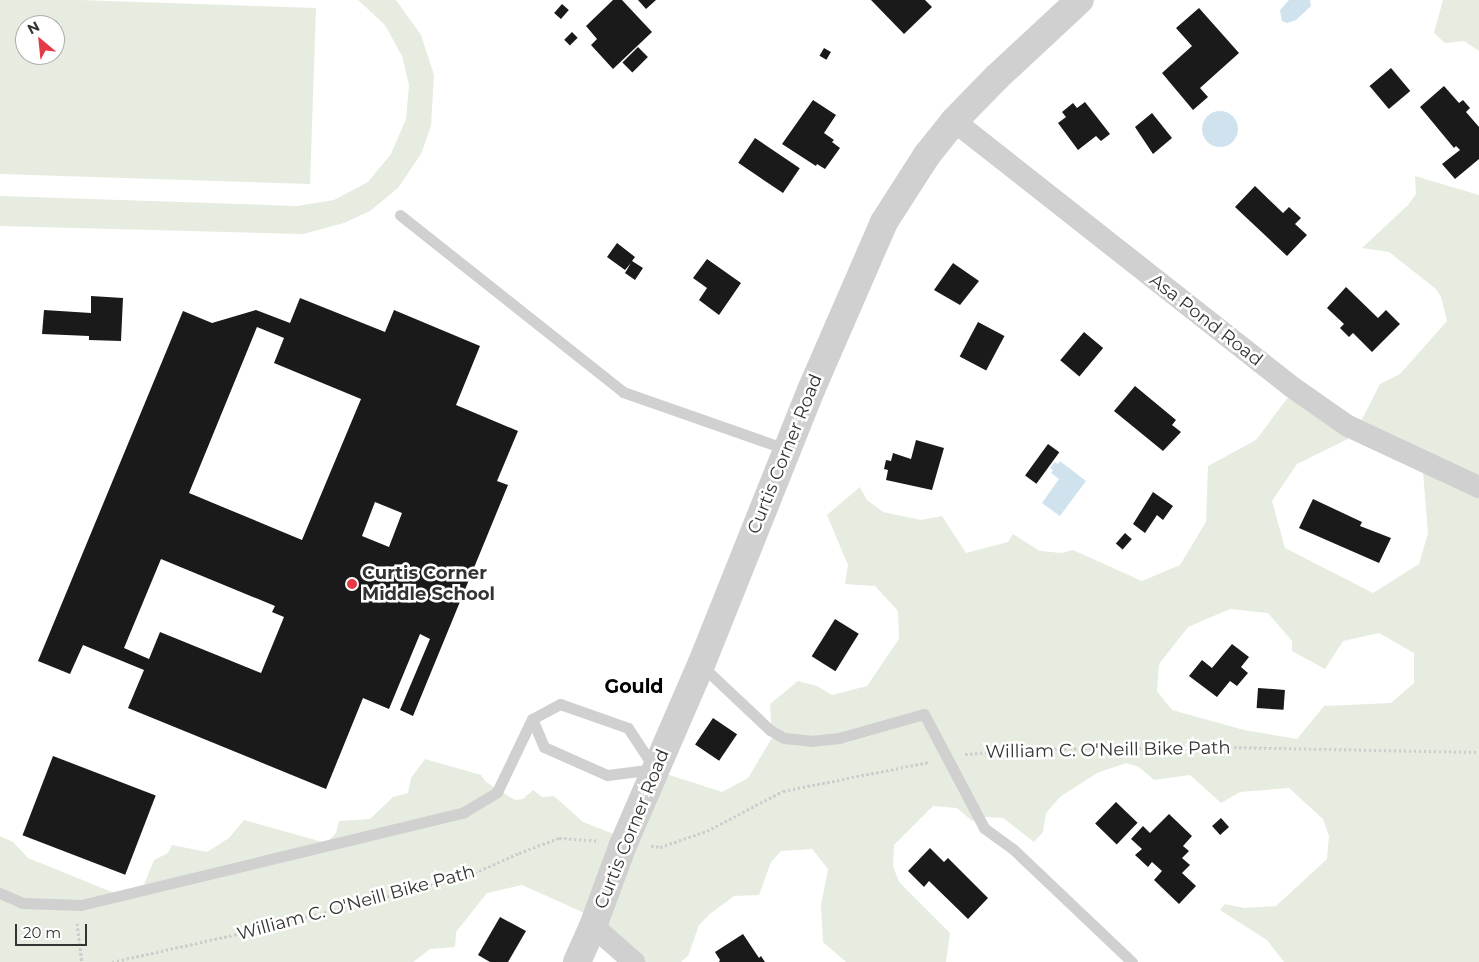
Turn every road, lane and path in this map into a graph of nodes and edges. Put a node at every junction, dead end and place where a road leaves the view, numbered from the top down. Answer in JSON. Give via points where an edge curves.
{"nodes":[{"id":1,"x":1080,"y":0,"type":"edge"},
{"id":2,"x":954,"y":121,"type":"junction"},
{"id":3,"x":400,"y":215,"type":"dead end"},
{"id":4,"x":786,"y":449,"type":"junction"},
{"id":5,"x":1479,"y":487,"type":"edge"},
{"id":6,"x":701,"y":665,"type":"junction"},
{"id":7,"x":532,"y":719,"type":"junction"},
{"id":8,"x":1479,"y":752,"type":"edge"},
{"id":9,"x":947,"y":758,"type":"junction"},
{"id":10,"x":655,"y":769,"type":"junction"},
{"id":11,"x":623,"y":845,"type":"junction"},
{"id":12,"x":0,"y":892,"type":"edge"},
{"id":13,"x":74,"y":904,"type":"junction"},
{"id":14,"x":593,"y":926,"type":"junction"},
{"id":15,"x":82,"y":962,"type":"edge"},
{"id":16,"x":112,"y":962,"type":"edge"},
{"id":17,"x":577,"y":962,"type":"edge"},
{"id":18,"x":634,"y":962,"type":"edge"},
{"id":19,"x":1132,"y":962,"type":"edge"}],
"edges":[{"from":1,"to":2,"type":"street","name":"Curtis Corner Road"},
{"from":2,"to":4,"type":"street","name":"Curtis Corner Road","via":[[927,155],[884,222]]},
{"from":2,"to":5,"type":"street","name":"Asa Pond Road","via":[[1292,387],[1348,426]]},
{"from":3,"to":4,"type":"lane","via":[[623,392]]},
{"from":4,"to":6,"type":"street","name":"Curtis Corner Road"},
{"from":6,"to":9,"type":"lane","via":[[770,730],[784,738],[811,741],[839,738],[924,714]]},
{"from":6,"to":10,"type":"street","name":"Curtis Corner Road"},
{"from":7,"to":10,"type":"lane","via":[[544,747],[607,775]]},
{"from":7,"to":10,"type":"lane","via":[[560,704],[628,728]]},
{"from":7,"to":13,"type":"lane","via":[[497,792],[464,812]]},
{"from":8,"to":9,"type":"path","name":"William C. O'Neill Bike Path","via":[[1214,747],[1038,749]]},
{"from":9,"to":11,"type":"path","name":"William C. O'Neill Bike Path","via":[[783,791],[707,831],[660,847]]},
{"from":9,"to":19,"type":"lane","via":[[984,828],[1013,849]]},
{"from":10,"to":11,"type":"street","name":"Curtis Corner Road"},
{"from":11,"to":14,"type":"street","name":"Curtis Corner Road"},
{"from":11,"to":16,"type":"path","name":"William C. O'Neill Bike Path","via":[[559,838],[470,875],[251,931]]},
{"from":12,"to":13,"type":"lane","via":[[22,903]]},
{"from":13,"to":15,"type":"path"},
{"from":14,"to":17,"type":"street","name":"Curtis Corner Road"},
{"from":14,"to":18,"type":"street"}]}
